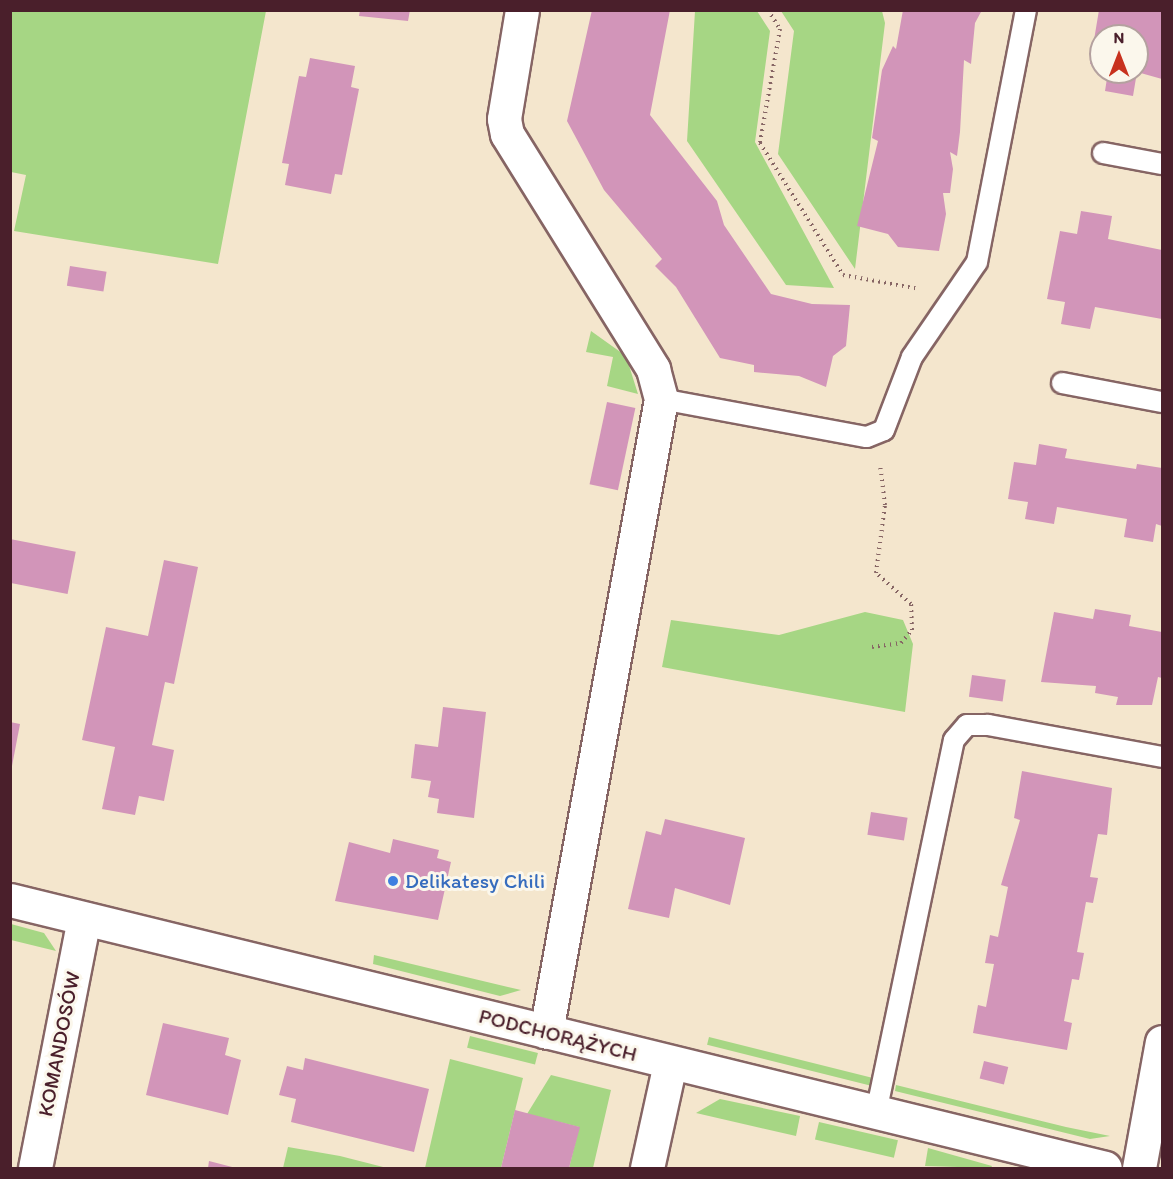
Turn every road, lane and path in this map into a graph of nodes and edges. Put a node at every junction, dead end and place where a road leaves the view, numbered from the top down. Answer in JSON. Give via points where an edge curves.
{"nodes":[{"id":1,"x":522,"y":10,"type":"edge"},
{"id":2,"x":768,"y":10,"type":"edge"},
{"id":3,"x":1026,"y":10,"type":"edge"},
{"id":4,"x":1103,"y":153,"type":"dead end"},
{"id":5,"x":1162,"y":164,"type":"edge"},
{"id":6,"x":955,"y":296,"type":"junction"},
{"id":7,"x":1062,"y":383,"type":"dead end"},
{"id":8,"x":661,"y":399,"type":"junction"},
{"id":9,"x":1162,"y":402,"type":"edge"},
{"id":10,"x":877,"y":435,"type":"junction"},
{"id":11,"x":872,"y":647,"type":"dead end"},
{"id":12,"x":1162,"y":757,"type":"edge"},
{"id":13,"x":10,"y":900,"type":"edge"},
{"id":14,"x":84,"y":919,"type":"junction"},
{"id":15,"x":546,"y":1032,"type":"junction"},
{"id":16,"x":1162,"y":1042,"type":"edge"},
{"id":17,"x":670,"y":1063,"type":"junction"},
{"id":18,"x":876,"y":1113,"type":"junction"},
{"id":19,"x":35,"y":1168,"type":"edge"},
{"id":20,"x":647,"y":1168,"type":"edge"},
{"id":21,"x":1105,"y":1168,"type":"edge"},
{"id":22,"x":1139,"y":1168,"type":"edge"}],
"edges":[{"from":1,"to":8,"type":"street","via":[[504,118],[507,134],[653,369]]},
{"from":2,"to":6,"type":"path","via":[[780,28],[760,143],[843,275]]},
{"from":3,"to":6,"type":"lane","via":[[977,262]]},
{"from":4,"to":5,"type":"lane"},
{"from":6,"to":10,"type":"lane","via":[[912,357],[889,420]]},
{"from":7,"to":9,"type":"lane"},
{"from":8,"to":10,"type":"lane"},
{"from":8,"to":15,"type":"street"},
{"from":10,"to":11,"type":"path","via":[[885,505],[876,573],[911,604],[912,630],[901,643]]},
{"from":12,"to":18,"type":"lane","via":[[988,725],[967,725],[954,740]]},
{"from":13,"to":14,"type":"street","name":"PODCHORĄŻYCH"},
{"from":14,"to":15,"type":"street","name":"PODCHORĄŻYCH"},
{"from":14,"to":19,"type":"street","name":"KOMANDOSÓW"},
{"from":15,"to":17,"type":"street","name":"PODCHORĄŻYCH"},
{"from":16,"to":22,"type":"street"},
{"from":17,"to":18,"type":"street","name":"PODCHORĄŻYCH"},
{"from":17,"to":20,"type":"street"},
{"from":18,"to":21,"type":"street","name":"PODCHORĄŻYCH"}]}
